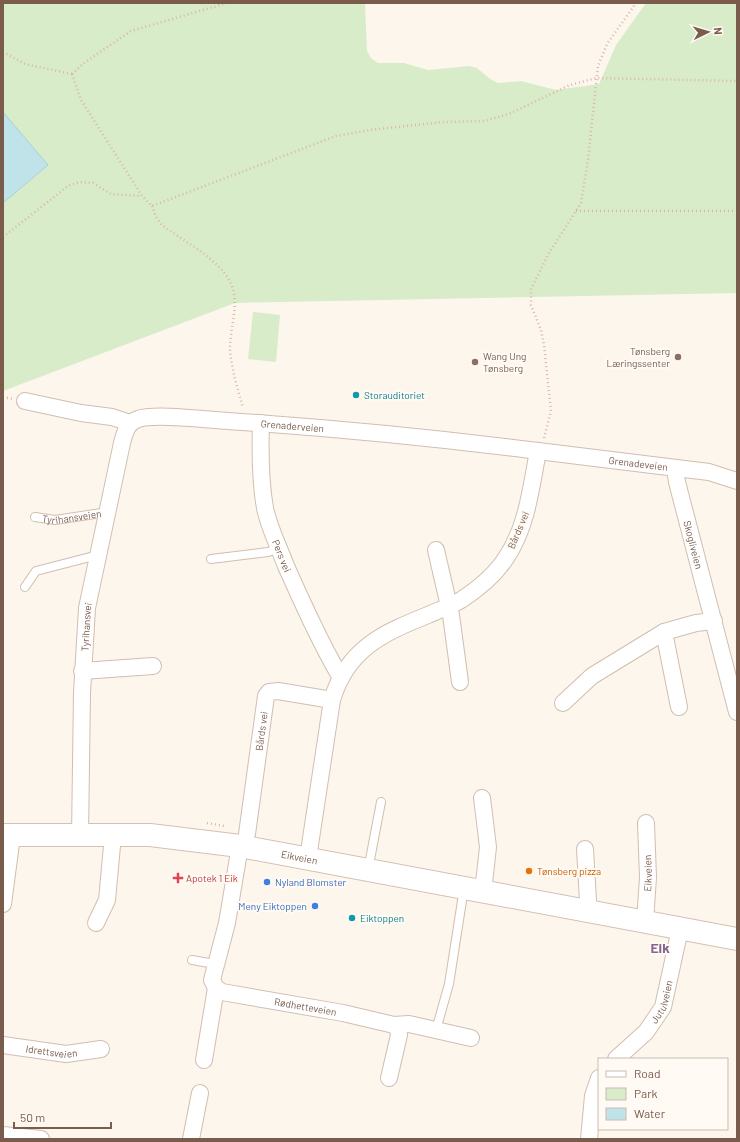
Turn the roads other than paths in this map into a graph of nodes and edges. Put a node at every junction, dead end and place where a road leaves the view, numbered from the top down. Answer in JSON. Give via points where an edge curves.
{"nodes":[{"id":1,"x":25,"y":401,"type":"dead end"},
{"id":2,"x":130,"y":423,"type":"junction"},
{"id":3,"x":254,"y":423,"type":"junction"},
{"id":4,"x":538,"y":451,"type":"junction"},
{"id":5,"x":675,"y":468,"type":"junction"},
{"id":6,"x":737,"y":481,"type":"edge"},
{"id":7,"x":108,"y":512,"type":"junction"},
{"id":8,"x":35,"y":517,"type":"dead end"},
{"id":9,"x":279,"y":548,"type":"junction"},
{"id":10,"x":436,"y":550,"type":"dead end"},
{"id":11,"x":98,"y":555,"type":"junction"},
{"id":12,"x":211,"y":559,"type":"dead end"},
{"id":13,"x":25,"y":587,"type":"dead end"},
{"id":14,"x":449,"y":606,"type":"junction"},
{"id":15,"x":714,"y":621,"type":"junction"},
{"id":16,"x":664,"y":632,"type":"junction"},
{"id":17,"x":154,"y":666,"type":"dead end"},
{"id":18,"x":82,"y":671,"type":"junction"},
{"id":19,"x":341,"y":678,"type":"junction"},
{"id":20,"x":460,"y":682,"type":"dead end"},
{"id":21,"x":332,"y":700,"type":"junction"},
{"id":22,"x":563,"y":703,"type":"dead end"},
{"id":23,"x":679,"y":707,"type":"dead end"},
{"id":24,"x":737,"y":712,"type":"edge"},
{"id":25,"x":482,"y":798,"type":"dead end"},
{"id":26,"x":381,"y":802,"type":"dead end"},
{"id":27,"x":646,"y":823,"type":"dead end"},
{"id":28,"x":8,"y":835,"type":"edge"},
{"id":29,"x":113,"y":835,"type":"junction"},
{"id":30,"x":80,"y":836,"type":"junction"},
{"id":31,"x":244,"y":840,"type":"junction"},
{"id":32,"x":585,"y":849,"type":"dead end"},
{"id":33,"x":308,"y":858,"type":"junction"},
{"id":34,"x":368,"y":870,"type":"junction"},
{"id":35,"x":474,"y":890,"type":"junction"},
{"id":36,"x":3,"y":904,"type":"edge"},
{"id":37,"x":585,"y":911,"type":"junction"},
{"id":38,"x":645,"y":922,"type":"junction"},
{"id":39,"x":96,"y":923,"type":"dead end"},
{"id":40,"x":680,"y":929,"type":"junction"},
{"id":41,"x":737,"y":939,"type":"edge"},
{"id":42,"x":192,"y":960,"type":"dead end"},
{"id":43,"x":215,"y":964,"type":"junction"},
{"id":44,"x":216,"y":988,"type":"junction"},
{"id":45,"x":394,"y":1026,"type":"junction"},
{"id":46,"x":436,"y":1030,"type":"junction"},
{"id":47,"x":472,"y":1038,"type":"dead end"},
{"id":48,"x":3,"y":1045,"type":"edge"},
{"id":49,"x":101,"y":1049,"type":"dead end"},
{"id":50,"x":617,"y":1058,"type":"edge"},
{"id":51,"x":204,"y":1060,"type":"dead end"},
{"id":52,"x":390,"y":1078,"type":"dead end"},
{"id":53,"x":598,"y":1081,"type":"edge"},
{"id":54,"x":200,"y":1093,"type":"dead end"},
{"id":55,"x":3,"y":1135,"type":"edge"},
{"id":56,"x":41,"y":1139,"type":"edge"},
{"id":57,"x":191,"y":1139,"type":"edge"},
{"id":58,"x":589,"y":1139,"type":"edge"}],
"edges":[{"from":1,"to":2,"type":"street","via":[[112,417]]},
{"from":2,"to":3,"type":"street","name":"Grenaderveien","via":[[146,417]]},
{"from":2,"to":7,"type":"street","name":"Tyrihansvei","via":[[124,436]]},
{"from":3,"to":4,"type":"street","name":"Grenaderveien","via":[[444,439]]},
{"from":3,"to":9,"type":"street","name":"Pers vei","via":[[266,511]]},
{"from":4,"to":5,"type":"street","name":"Grenadeveien"},
{"from":4,"to":14,"type":"street","name":"Bårds vei","via":[[523,522],[506,559],[480,586]]},
{"from":5,"to":6,"type":"street","name":"Grenadeveien","via":[[708,472]]},
{"from":5,"to":15,"type":"street","name":"Skogliveien"},
{"from":7,"to":8,"type":"lane","name":"Tyrihansveien","via":[[55,520]]},
{"from":7,"to":11,"type":"street","name":"Tyrihansvei"},
{"from":9,"to":12,"type":"lane","via":[[268,552]]},
{"from":9,"to":19,"type":"street","name":"Pers vei","via":[[322,646]]},
{"from":10,"to":14,"type":"street"},
{"from":11,"to":13,"type":"lane","via":[[36,571]]},
{"from":11,"to":18,"type":"street","name":"Tyrihansvei","via":[[86,608]]},
{"from":14,"to":19,"type":"street","name":"Bårds vei","via":[[396,627],[368,644]]},
{"from":14,"to":20,"type":"street"},
{"from":15,"to":16,"type":"street"},
{"from":15,"to":24,"type":"street","name":"Skogliveien"},
{"from":16,"to":22,"type":"street","via":[[592,676]]},
{"from":16,"to":23,"type":"street"},
{"from":17,"to":18,"type":"street"},
{"from":18,"to":30,"type":"street","name":"Tyrihansvei"},
{"from":19,"to":21,"type":"street","name":"Bårds vei"},
{"from":21,"to":31,"type":"street","name":"Bårds vei","via":[[278,691],[270,692],[266,696]]},
{"from":21,"to":33,"type":"street","name":"Bårds vei"},
{"from":25,"to":35,"type":"street","via":[[488,847]]},
{"from":26,"to":34,"type":"lane"},
{"from":27,"to":38,"type":"street","name":"Eikveien","via":[[648,877]]},
{"from":28,"to":30,"type":"main road","name":"Eikveien"},
{"from":28,"to":36,"type":"street"},
{"from":29,"to":30,"type":"main road","name":"Eikveien"},
{"from":29,"to":31,"type":"main road","name":"Eikveien"},
{"from":29,"to":39,"type":"street","via":[[107,900]]},
{"from":31,"to":33,"type":"main road","name":"Eikveien"},
{"from":31,"to":43,"type":"street"},
{"from":32,"to":37,"type":"street","via":[[588,901]]},
{"from":33,"to":34,"type":"main road","name":"Eikveien"},
{"from":34,"to":35,"type":"main road","name":"Eikveien"},
{"from":35,"to":37,"type":"main road","name":"Eikveien"},
{"from":35,"to":46,"type":"lane"},
{"from":37,"to":38,"type":"main road","name":"Eikveien"},
{"from":38,"to":40,"type":"main road","name":"Eikveien"},
{"from":40,"to":41,"type":"main road","name":"Eikveien"},
{"from":40,"to":50,"type":"street","name":"Jutulveien","via":[[663,1007],[646,1032]]},
{"from":42,"to":43,"type":"lane"},
{"from":43,"to":44,"type":"street","via":[[212,980]]},
{"from":44,"to":45,"type":"street","name":"Rødhetteveien","via":[[222,992],[343,1013]]},
{"from":44,"to":51,"type":"street"},
{"from":45,"to":46,"type":"street","name":"Rødhetteveien","via":[[410,1024]]},
{"from":45,"to":52,"type":"street","via":[[398,1029],[399,1035]]},
{"from":46,"to":47,"type":"street","name":"Rødhetteveien"},
{"from":48,"to":49,"type":"street","name":"Idrettsveien","via":[[66,1054]]},
{"from":53,"to":58,"type":"street","via":[[593,1096]]},
{"from":54,"to":57,"type":"street"},
{"from":55,"to":56,"type":"street"}]}
